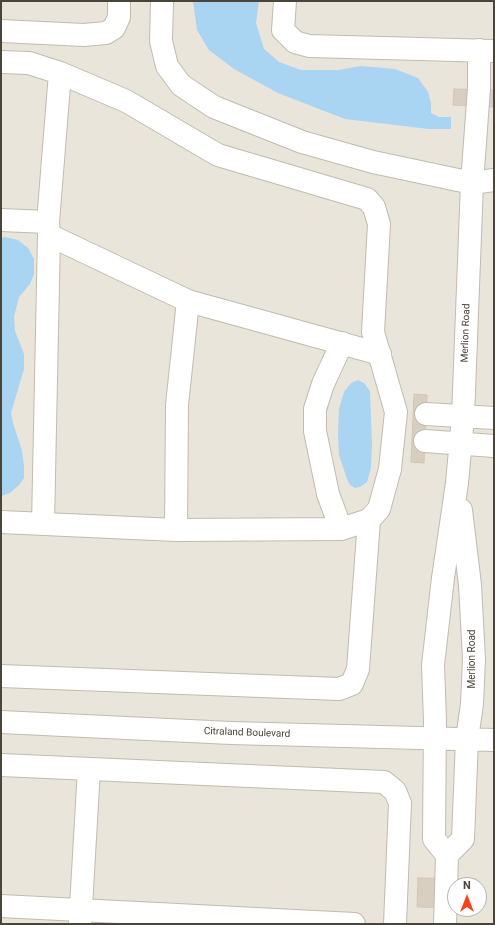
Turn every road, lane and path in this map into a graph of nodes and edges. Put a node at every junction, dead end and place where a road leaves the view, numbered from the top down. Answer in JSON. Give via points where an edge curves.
{"nodes":[{"id":1,"x":119,"y":1,"type":"edge"},
{"id":2,"x":162,"y":1,"type":"edge"},
{"id":3,"x":285,"y":1,"type":"edge"},
{"id":4,"x":1,"y":31,"type":"edge"},
{"id":5,"x":486,"y":51,"type":"edge"},
{"id":6,"x":1,"y":62,"type":"edge"},
{"id":7,"x":60,"y":73,"type":"junction"},
{"id":8,"x":494,"y":180,"type":"edge"},
{"id":9,"x":472,"y":183,"type":"junction"},
{"id":10,"x":1,"y":220,"type":"edge"},
{"id":11,"x":49,"y":228,"type":"junction"},
{"id":12,"x":188,"y":301,"type":"junction"},
{"id":13,"x":342,"y":343,"type":"junction"},
{"id":14,"x":380,"y":354,"type":"junction"},
{"id":15,"x":412,"y":414,"type":"junction"},
{"id":16,"x":463,"y":417,"type":"junction"},
{"id":17,"x":494,"y":418,"type":"edge"},
{"id":18,"x":410,"y":441,"type":"junction"},
{"id":19,"x":460,"y":443,"type":"junction"},
{"id":20,"x":494,"y":446,"type":"edge"},
{"id":21,"x":457,"y":483,"type":"junction"},
{"id":22,"x":369,"y":520,"type":"junction"},
{"id":23,"x":1,"y":522,"type":"edge"},
{"id":24,"x":43,"y":524,"type":"junction"},
{"id":25,"x":341,"y":529,"type":"junction"},
{"id":26,"x":176,"y":530,"type":"junction"},
{"id":27,"x":1,"y":676,"type":"edge"},
{"id":28,"x":1,"y":722,"type":"edge"},
{"id":29,"x":435,"y":737,"type":"junction"},
{"id":30,"x":467,"y":739,"type":"junction"},
{"id":31,"x":494,"y":740,"type":"edge"},
{"id":32,"x":1,"y":765,"type":"edge"},
{"id":33,"x":89,"y":769,"type":"junction"},
{"id":34,"x":447,"y":855,"type":"junction"},
{"id":35,"x":1,"y":906,"type":"edge"},
{"id":36,"x":81,"y":917,"type":"edge"},
{"id":37,"x":354,"y":924,"type":"edge"},
{"id":38,"x":395,"y":924,"type":"edge"},
{"id":39,"x":445,"y":924,"type":"edge"}],
"edges":[{"from":1,"to":4,"type":"street","via":[[119,17],[114,28],[106,33],[84,35]]},
{"from":2,"to":9,"type":"street","via":[[161,41],[168,66],[181,85],[214,107],[302,142],[373,162]]},
{"from":3,"to":5,"type":"street","via":[[283,30],[295,42],[310,46]]},
{"from":5,"to":9,"type":"street","name":"Merlion Road","via":[[479,88]]},
{"from":6,"to":7,"type":"street","via":[[29,63]]},
{"from":7,"to":11,"type":"street"},
{"from":7,"to":14,"type":"street","via":[[126,101],[218,154],[367,199],[374,207],[379,224],[373,332]]},
{"from":8,"to":9,"type":"street"},
{"from":9,"to":16,"type":"street","name":"Merlion Road"},
{"from":10,"to":11,"type":"street"},
{"from":11,"to":12,"type":"street"},
{"from":11,"to":24,"type":"street"},
{"from":12,"to":13,"type":"street"},
{"from":12,"to":26,"type":"street","via":[[177,405]]},
{"from":13,"to":14,"type":"street"},
{"from":13,"to":25,"type":"street","via":[[317,403],[315,431],[328,494]]},
{"from":14,"to":15,"type":"street"},
{"from":15,"to":16,"type":"street"},
{"from":15,"to":18,"type":"street"},
{"from":16,"to":17,"type":"street"},
{"from":16,"to":19,"type":"street","name":"Merlion Road"},
{"from":18,"to":19,"type":"street"},
{"from":18,"to":22,"type":"street","via":[[390,469],[379,509]]},
{"from":19,"to":20,"type":"street"},
{"from":19,"to":21,"type":"street","name":"Merlion Road"},
{"from":21,"to":29,"type":"street","name":"Merlion Road","via":[[442,578],[433,665]]},
{"from":21,"to":30,"type":"street","name":"Merlion Road","via":[[470,585],[474,659]]},
{"from":22,"to":25,"type":"street"},
{"from":22,"to":27,"type":"street","via":[[358,669],[352,684],[339,689]]},
{"from":23,"to":24,"type":"street"},
{"from":24,"to":26,"type":"street"},
{"from":25,"to":26,"type":"street"},
{"from":28,"to":29,"type":"street","name":"Citraland Boulevard","via":[[231,733]]},
{"from":29,"to":30,"type":"street","name":"Citraland Boulevard"},
{"from":29,"to":34,"type":"street","name":"Merlion Road","via":[[434,839]]},
{"from":30,"to":31,"type":"street","name":"Citraland Boulevard"},
{"from":30,"to":34,"type":"street","name":"Merlion Road","via":[[463,839]]},
{"from":32,"to":33,"type":"street"},
{"from":33,"to":36,"type":"street"},
{"from":33,"to":38,"type":"street","via":[[384,782],[395,791],[400,803]]},
{"from":34,"to":39,"type":"street"},
{"from":35,"to":36,"type":"street"},
{"from":36,"to":37,"type":"street"}]}
